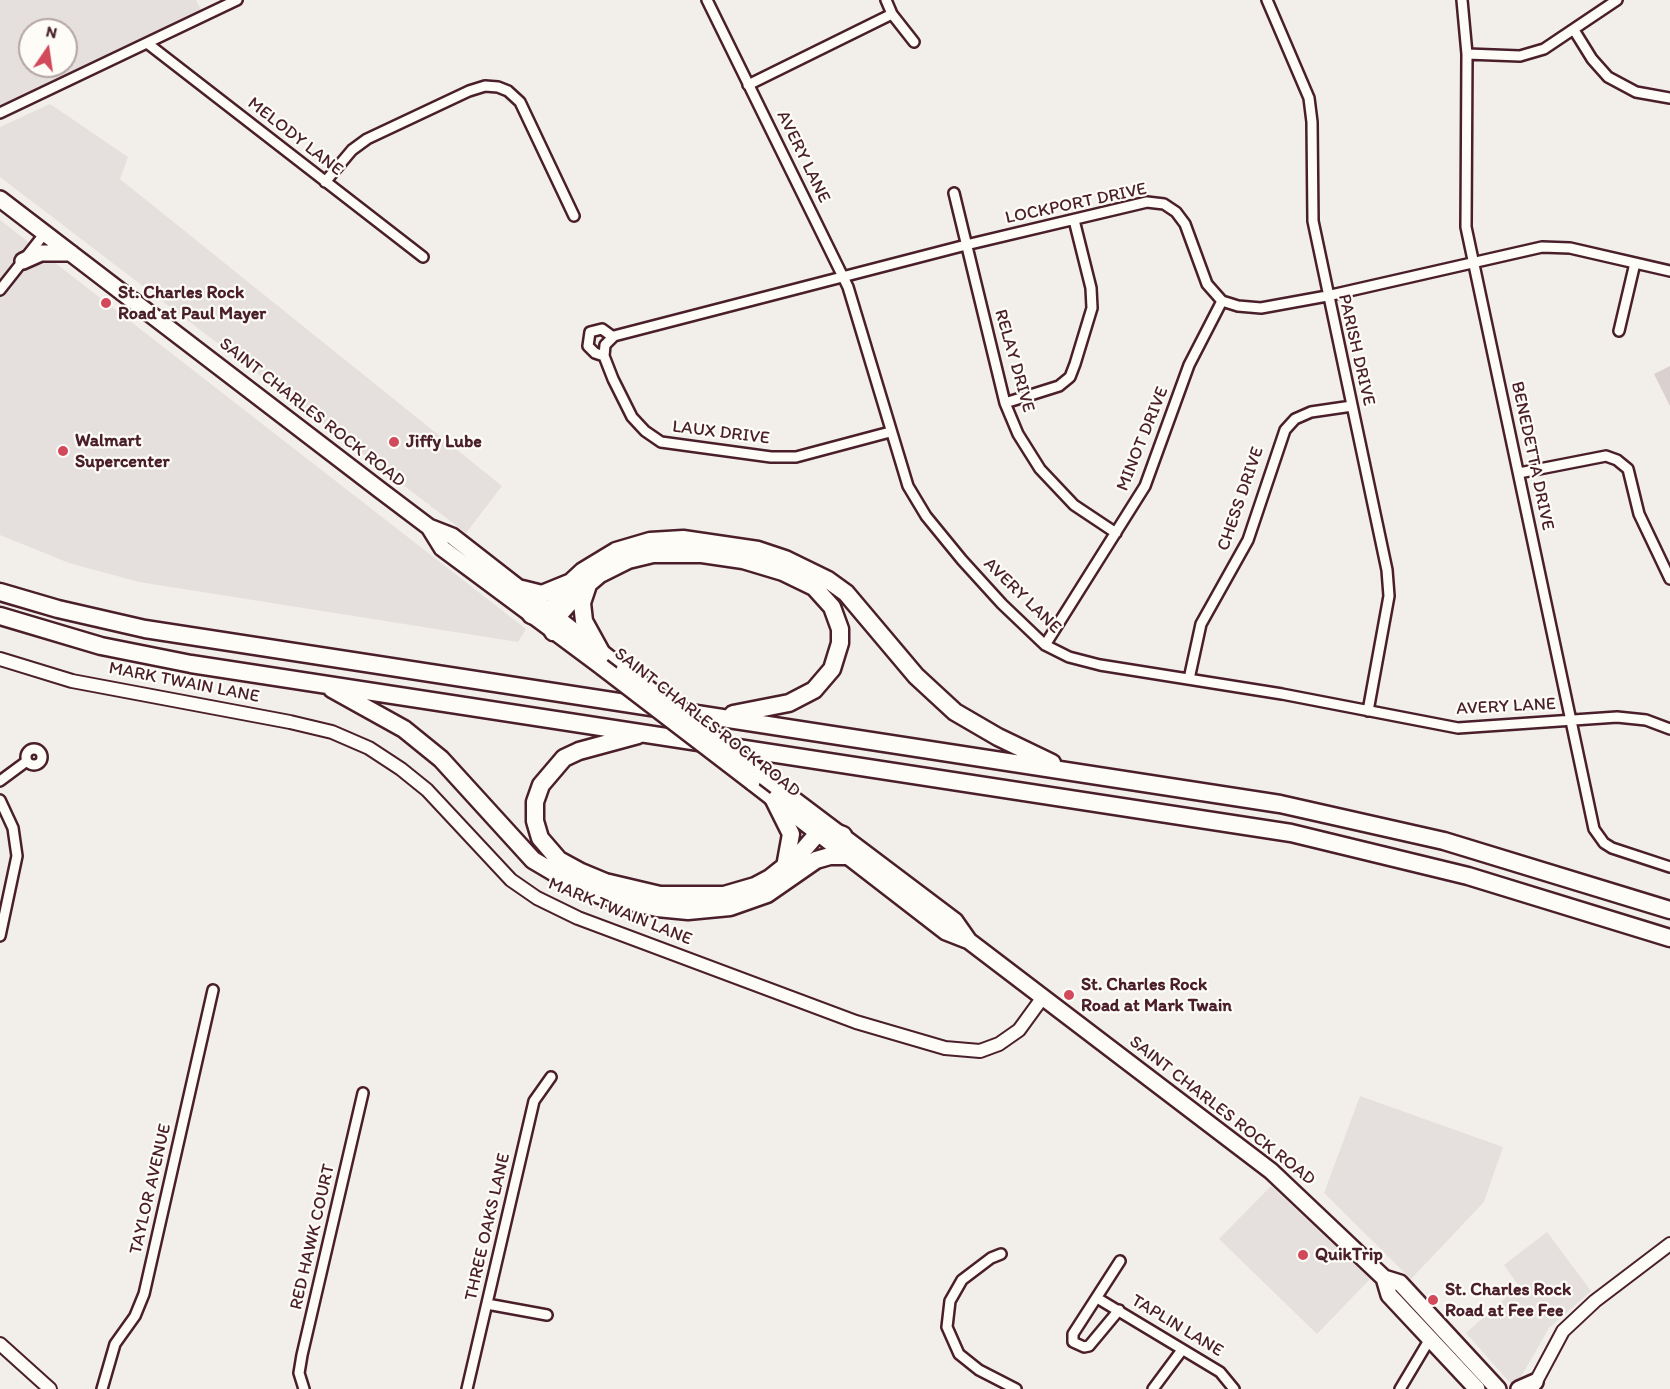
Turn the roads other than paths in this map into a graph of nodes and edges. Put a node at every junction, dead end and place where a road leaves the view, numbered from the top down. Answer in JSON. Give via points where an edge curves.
{"nodes":[{"id":1,"x":237,"y":0,"type":"edge"},
{"id":2,"x":707,"y":0,"type":"edge"},
{"id":3,"x":886,"y":0,"type":"edge"},
{"id":4,"x":1267,"y":0,"type":"edge"},
{"id":5,"x":1462,"y":0,"type":"edge"},
{"id":6,"x":1617,"y":0,"type":"edge"},
{"id":7,"x":892,"y":14,"type":"junction"},
{"id":8,"x":1574,"y":30,"type":"junction"},
{"id":9,"x":914,"y":42,"type":"dead end"},
{"id":10,"x":147,"y":43,"type":"junction"},
{"id":11,"x":1467,"y":54,"type":"junction"},
{"id":12,"x":748,"y":85,"type":"junction"},
{"id":13,"x":1670,"y":98,"type":"edge"},
{"id":14,"x":0,"y":113,"type":"edge"},
{"id":15,"x":325,"y":182,"type":"junction"},
{"id":16,"x":954,"y":193,"type":"dead end"},
{"id":17,"x":0,"y":199,"type":"edge"},
{"id":18,"x":574,"y":216,"type":"dead end"},
{"id":19,"x":1074,"y":220,"type":"junction"},
{"id":20,"x":45,"y":233,"type":"junction"},
{"id":21,"x":966,"y":245,"type":"junction"},
{"id":22,"x":70,"y":253,"type":"junction"},
{"id":23,"x":423,"y":257,"type":"dead end"},
{"id":24,"x":23,"y":261,"type":"junction"},
{"id":25,"x":1635,"y":263,"type":"junction"},
{"id":26,"x":1472,"y":265,"type":"junction"},
{"id":27,"x":1670,"y":271,"type":"edge"},
{"id":28,"x":844,"y":277,"type":"junction"},
{"id":29,"x":0,"y":290,"type":"edge"},
{"id":30,"x":1327,"y":296,"type":"junction"},
{"id":31,"x":1222,"y":301,"type":"junction"},
{"id":32,"x":1619,"y":331,"type":"dead end"},
{"id":33,"x":613,"y":337,"type":"junction"},
{"id":34,"x":604,"y":356,"type":"junction"},
{"id":35,"x":1005,"y":403,"type":"junction"},
{"id":36,"x":1352,"y":406,"type":"junction"},
{"id":37,"x":890,"y":432,"type":"junction"},
{"id":38,"x":1519,"y":473,"type":"junction"},
{"id":39,"x":429,"y":528,"type":"junction"},
{"id":40,"x":1116,"y":533,"type":"junction"},
{"id":41,"x":1670,"y":579,"type":"edge"},
{"id":42,"x":590,"y":582,"type":"junction"},
{"id":43,"x":570,"y":583,"type":"junction"},
{"id":44,"x":522,"y":590,"type":"junction"},
{"id":45,"x":0,"y":592,"type":"edge"},
{"id":46,"x":531,"y":615,"type":"joint"},
{"id":47,"x":0,"y":616,"type":"edge"},
{"id":48,"x":552,"y":620,"type":"junction"},
{"id":49,"x":1045,"y":645,"type":"junction"},
{"id":50,"x":0,"y":659,"type":"edge"},
{"id":51,"x":601,"y":659,"type":"junction"},
{"id":52,"x":1189,"y":679,"type":"junction"},
{"id":53,"x":324,"y":684,"type":"junction"},
{"id":54,"x":1368,"y":711,"type":"junction"},
{"id":55,"x":714,"y":716,"type":"junction"},
{"id":56,"x":1570,"y":720,"type":"junction"},
{"id":57,"x":1670,"y":729,"type":"edge"},
{"id":58,"x":645,"y":733,"type":"junction"},
{"id":59,"x":27,"y":761,"type":"dead end"},
{"id":60,"x":1070,"y":771,"type":"junction"},
{"id":61,"x":0,"y":781,"type":"edge"},
{"id":62,"x":775,"y":792,"type":"junction"},
{"id":63,"x":0,"y":800,"type":"edge"},
{"id":64,"x":823,"y":831,"type":"junction"},
{"id":65,"x":843,"y":835,"type":"joint"},
{"id":66,"x":846,"y":856,"type":"junction"},
{"id":67,"x":804,"y":866,"type":"junction"},
{"id":68,"x":1670,"y":867,"type":"edge"},
{"id":69,"x":785,"y":868,"type":"junction"},
{"id":70,"x":1670,"y":910,"type":"edge"},
{"id":71,"x":0,"y":936,"type":"edge"},
{"id":72,"x":1670,"y":938,"type":"edge"},
{"id":73,"x":969,"y":940,"type":"junction"},
{"id":74,"x":213,"y":990,"type":"dead end"},
{"id":75,"x":1043,"y":997,"type":"junction"},
{"id":76,"x":551,"y":1077,"type":"dead end"},
{"id":77,"x":363,"y":1093,"type":"dead end"},
{"id":78,"x":1670,"y":1244,"type":"edge"},
{"id":79,"x":1001,"y":1254,"type":"dead end"},
{"id":80,"x":1120,"y":1261,"type":"dead end"},
{"id":81,"x":1384,"y":1278,"type":"junction"},
{"id":82,"x":1097,"y":1298,"type":"junction"},
{"id":83,"x":487,"y":1304,"type":"junction"},
{"id":84,"x":1119,"y":1310,"type":"junction"},
{"id":85,"x":547,"y":1315,"type":"dead end"},
{"id":86,"x":1431,"y":1337,"type":"junction"},
{"id":87,"x":0,"y":1344,"type":"edge"},
{"id":88,"x":1182,"y":1350,"type":"junction"},
{"id":89,"x":1534,"y":1385,"type":"edge"},
{"id":90,"x":49,"y":1389,"type":"edge"},
{"id":91,"x":102,"y":1389,"type":"edge"},
{"id":92,"x":304,"y":1389,"type":"edge"},
{"id":93,"x":467,"y":1389,"type":"edge"},
{"id":94,"x":1016,"y":1389,"type":"edge"},
{"id":95,"x":1153,"y":1389,"type":"edge"},
{"id":96,"x":1234,"y":1389,"type":"edge"},
{"id":97,"x":1400,"y":1389,"type":"edge"},
{"id":98,"x":1478,"y":1389,"type":"edge"},
{"id":99,"x":1498,"y":1389,"type":"edge"},
{"id":100,"x":1519,"y":1389,"type":"edge"}],
"edges":[{"from":1,"to":10,"type":"street"},
{"from":2,"to":12,"type":"street","name":"AVERY LANE"},
{"from":3,"to":7,"type":"street"},
{"from":4,"to":30,"type":"street","name":"PARISH DRIVE","via":[[1309,98],[1313,221]]},
{"from":5,"to":11,"type":"street","name":"BENEDETTA DRIVE"},
{"from":6,"to":8,"type":"street"},
{"from":7,"to":9,"type":"street"},
{"from":7,"to":12,"type":"street"},
{"from":8,"to":11,"type":"street","via":[[1544,49],[1520,56]]},
{"from":8,"to":13,"type":"street","via":[[1608,77],[1636,92]]},
{"from":10,"to":14,"type":"street"},
{"from":10,"to":15,"type":"street","name":"MELODY LANE"},
{"from":11,"to":26,"type":"street","name":"BENEDETTA DRIVE","via":[[1466,227]]},
{"from":12,"to":28,"type":"street","name":"AVERY LANE"},
{"from":15,"to":18,"type":"street","via":[[352,150],[367,139],[469,91],[498,87],[520,102]]},
{"from":15,"to":23,"type":"street","name":"MELODY LANE"},
{"from":16,"to":21,"type":"street","name":"RELAY DRIVE"},
{"from":17,"to":20,"type":"main road","name":"SAINT CHARLES ROCK ROAD"},
{"from":19,"to":21,"type":"street","name":"LOCKPORT DRIVE"},
{"from":19,"to":31,"type":"street","name":"LOCKPORT DRIVE","via":[[1147,201],[1164,204],[1185,224],[1207,284]]},
{"from":19,"to":35,"type":"street","via":[[1091,288],[1092,308],[1076,364],[1059,386]]},
{"from":20,"to":22,"type":"main road","name":"SAINT CHARLES ROCK ROAD"},
{"from":20,"to":24,"type":"street"},
{"from":21,"to":28,"type":"street","name":"LOCKPORT DRIVE"},
{"from":21,"to":35,"type":"street","name":"RELAY DRIVE"},
{"from":22,"to":24,"type":"main road","via":[[41,253]]},
{"from":22,"to":39,"type":"main road","name":"SAINT CHARLES ROCK ROAD"},
{"from":24,"to":29,"type":"street"},
{"from":25,"to":26,"type":"street","via":[[1570,248],[1542,247]]},
{"from":25,"to":27,"type":"street"},
{"from":25,"to":32,"type":"street"},
{"from":26,"to":30,"type":"street"},
{"from":26,"to":38,"type":"street","name":"BENEDETTA DRIVE"},
{"from":28,"to":33,"type":"street","name":"LOCKPORT DRIVE"},
{"from":28,"to":37,"type":"street","name":"AVERY LANE"},
{"from":30,"to":31,"type":"street","via":[[1261,308]]},
{"from":30,"to":36,"type":"street","name":"PARISH DRIVE"},
{"from":31,"to":40,"type":"street","name":"MINOT DRIVE","via":[[1189,364],[1145,486]]},
{"from":33,"to":34,"type":"street","name":"LAUX DRIVE","via":[[605,345]]},
{"from":33,"to":34,"type":"street","name":"LOCKPORT DRIVE","via":[[602,329],[590,332],[588,346]]},
{"from":34,"to":37,"type":"street","name":"LAUX DRIVE","via":[[632,417],[661,442],[796,457]]},
{"from":35,"to":40,"type":"street","name":"RELAY DRIVE","via":[[1018,434],[1040,469],[1074,505]]},
{"from":36,"to":52,"type":"street","name":"CHESS DRIVE","via":[[1311,412],[1295,419],[1284,430],[1248,540],[1201,624]]},
{"from":36,"to":54,"type":"street","name":"PARISH DRIVE","via":[[1387,570],[1389,596]]},
{"from":37,"to":49,"type":"street","name":"AVERY LANE","via":[[909,486],[926,516],[1002,603]]},
{"from":38,"to":41,"type":"street","via":[[1606,456],[1617,460],[1628,469],[1639,514]]},
{"from":38,"to":56,"type":"street","name":"BENEDETTA DRIVE"},
{"from":39,"to":44,"type":"main road","name":"SAINT CHARLES ROCK ROAD","via":[[452,536]]},
{"from":39,"to":46,"type":"main road","name":"SAINT CHARLES ROCK ROAD","via":[[442,548]]},
{"from":40,"to":49,"type":"street","name":"MINOT DRIVE"},
{"from":42,"to":48,"type":"highway"},
{"from":42,"to":51,"type":"highway","via":[[582,611]]},
{"from":42,"to":55,"type":"highway","via":[[613,566],[641,556],[683,552],[762,565],[801,580],[824,596],[837,617],[840,643],[835,663],[824,681],[789,703]]},
{"from":43,"to":44,"type":"highway","via":[[542,594]]},
{"from":43,"to":48,"type":"highway"},
{"from":43,"to":60,"type":"highway","via":[[616,551],[657,540],[717,542],[785,559],[846,593],[916,676],[955,712]]},
{"from":44,"to":48,"type":"main road","name":"SAINT CHARLES ROCK ROAD"},
{"from":45,"to":55,"type":"highway","via":[[145,629]]},
{"from":46,"to":48,"type":"highway"},
{"from":47,"to":53,"type":"highway","via":[[146,656]]},
{"from":48,"to":51,"type":"main road","name":"SAINT CHARLES ROCK ROAD"},
{"from":49,"to":52,"type":"street","name":"AVERY LANE","via":[[1100,665]]},
{"from":50,"to":75,"type":"street","name":"MARK TWAIN LANE","via":[[72,681],[332,732],[369,748],[427,790],[511,880],[537,898],[578,918],[856,1022],[945,1048],[980,1051],[1019,1030]]},
{"from":51,"to":62,"type":"main road","name":"SAINT CHARLES ROCK ROAD","bridge":true,"via":[[624,670]]},
{"from":51,"to":62,"type":"main road","name":"SAINT CHARLES ROCK ROAD","bridge":true,"via":[[752,782]]},
{"from":52,"to":54,"type":"street","name":"AVERY LANE"},
{"from":53,"to":58,"type":"highway"},
{"from":53,"to":67,"type":"highway","via":[[419,740],[533,860],[577,886],[657,908],[711,910],[767,894]]},
{"from":54,"to":56,"type":"street","name":"AVERY LANE","via":[[1458,728]]},
{"from":55,"to":60,"type":"highway"},
{"from":56,"to":57,"type":"street","name":"AVERY LANE","via":[[1617,717],[1646,720]]},
{"from":56,"to":68,"type":"street","name":"BENEDETTA DRIVE","via":[[1598,836],[1612,848]]},
{"from":58,"to":69,"type":"highway","via":[[579,751],[552,769],[535,802],[535,821],[547,849],[559,860],[605,882],[685,897],[738,892]]},
{"from":58,"to":72,"type":"highway","via":[[1290,833],[1468,876]]},
{"from":59,"to":61,"type":"street"},
{"from":60,"to":70,"type":"highway","via":[[1280,804],[1399,830]]},
{"from":62,"to":64,"type":"main road","name":"SAINT CHARLES ROCK ROAD"},
{"from":62,"to":69,"type":"highway","via":[[791,834]]},
{"from":63,"to":71,"type":"street","via":[[13,828],[17,856]]},
{"from":64,"to":65,"type":"highway"},
{"from":64,"to":66,"type":"main road","name":"SAINT CHARLES ROCK ROAD"},
{"from":64,"to":67,"type":"highway"},
{"from":64,"to":69,"type":"highway"},
{"from":65,"to":73,"type":"main road","name":"SAINT CHARLES ROCK ROAD","via":[[955,921]]},
{"from":66,"to":67,"type":"highway","via":[[822,857]]},
{"from":66,"to":73,"type":"main road","name":"SAINT CHARLES ROCK ROAD","via":[[946,932]]},
{"from":73,"to":75,"type":"main road","name":"SAINT CHARLES ROCK ROAD"},
{"from":74,"to":91,"type":"street","name":"TAYLOR AVENUE","via":[[144,1294],[135,1316],[115,1344]]},
{"from":75,"to":81,"type":"main road","name":"SAINT CHARLES ROCK ROAD","via":[[1271,1172]]},
{"from":76,"to":83,"type":"street","name":"THREE OAKS LANE","via":[[534,1101]]},
{"from":77,"to":92,"type":"street","name":"RED HAWK COURT","via":[[302,1355],[299,1373]]},
{"from":78,"to":89,"type":"street","via":[[1563,1330]]},
{"from":79,"to":94,"type":"street","via":[[962,1280],[950,1300],[947,1327],[959,1353],[979,1370]]},
{"from":80,"to":82,"type":"street"},
{"from":81,"to":86,"type":"main road","name":"SAINT CHARLES ROCK ROAD","via":[[1389,1294]]},
{"from":81,"to":99,"type":"main road","name":"SAINT CHARLES ROCK ROAD","via":[[1400,1283]]},
{"from":82,"to":84,"type":"street","name":"TAPLIN LANE"},
{"from":82,"to":84,"type":"street","via":[[1073,1334],[1073,1342],[1089,1346]]},
{"from":83,"to":85,"type":"street"},
{"from":83,"to":93,"type":"street","name":"THREE OAKS LANE"},
{"from":84,"to":88,"type":"street","name":"TAPLIN LANE"},
{"from":86,"to":97,"type":"street"},
{"from":86,"to":98,"type":"main road","name":"SAINT CHARLES ROCK ROAD"},
{"from":87,"to":90,"type":"street"},
{"from":88,"to":95,"type":"street"},
{"from":88,"to":96,"type":"street","name":"TAPLIN LANE","via":[[1220,1372]]},
{"from":89,"to":100,"type":"main road"}]}
